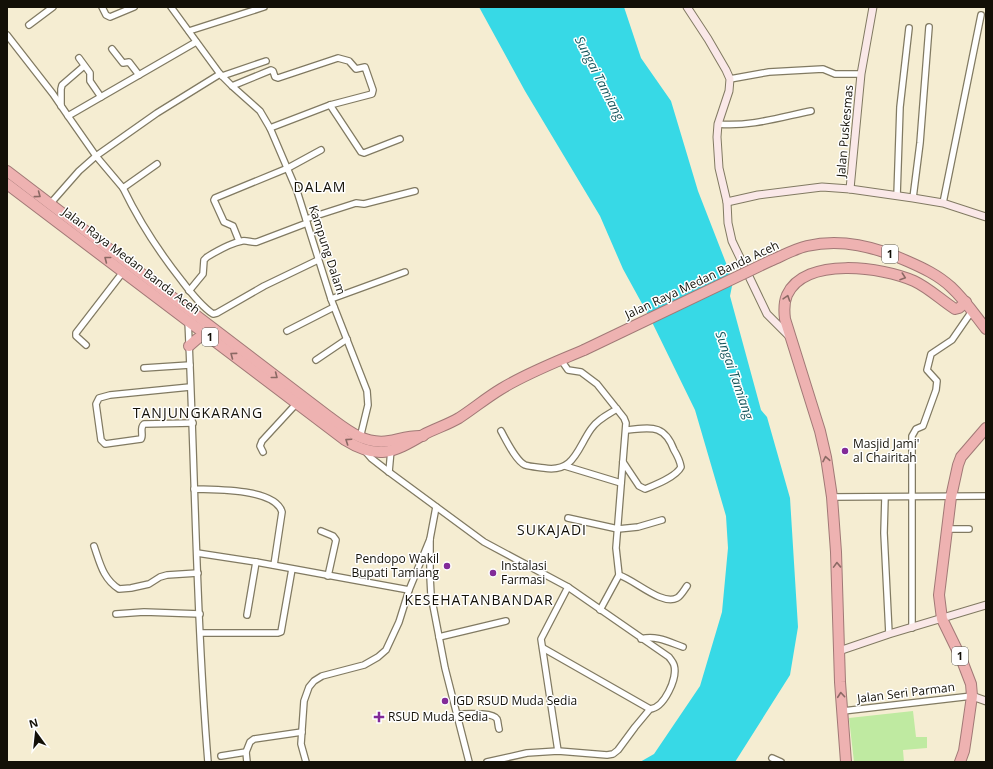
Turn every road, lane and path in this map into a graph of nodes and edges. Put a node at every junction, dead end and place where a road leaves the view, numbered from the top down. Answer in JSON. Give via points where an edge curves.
{"nodes":[{"id":1,"x":53,"y":7,"type":"edge"},
{"id":2,"x":102,"y":7,"type":"edge"},
{"id":3,"x":134,"y":7,"type":"edge"},
{"id":4,"x":171,"y":7,"type":"edge"},
{"id":5,"x":264,"y":7,"type":"edge"},
{"id":6,"x":687,"y":7,"type":"edge"},
{"id":7,"x":873,"y":7,"type":"edge"},
{"id":8,"x":981,"y":15,"type":"dead end"},
{"id":9,"x":29,"y":25,"type":"dead end"},
{"id":10,"x":929,"y":27,"type":"dead end"},
{"id":11,"x":909,"y":28,"type":"dead end"},
{"id":12,"x":189,"y":31,"type":"junction"},
{"id":13,"x":7,"y":34,"type":"edge"},
{"id":14,"x":196,"y":42,"type":"junction"},
{"id":15,"x":112,"y":49,"type":"dead end"},
{"id":16,"x":79,"y":58,"type":"dead end"},
{"id":17,"x":266,"y":61,"type":"dead end"},
{"id":18,"x":84,"y":66,"type":"junction"},
{"id":19,"x":861,"y":74,"type":"junction"},
{"id":20,"x":140,"y":75,"type":"junction"},
{"id":21,"x":221,"y":75,"type":"junction"},
{"id":22,"x":730,"y":79,"type":"junction"},
{"id":23,"x":232,"y":86,"type":"junction"},
{"id":24,"x":101,"y":97,"type":"junction"},
{"id":25,"x":330,"y":105,"type":"junction"},
{"id":26,"x":61,"y":106,"type":"junction"},
{"id":27,"x":811,"y":111,"type":"dead end"},
{"id":28,"x":68,"y":116,"type":"junction"},
{"id":29,"x":718,"y":124,"type":"junction"},
{"id":30,"x":270,"y":128,"type":"junction"},
{"id":31,"x":400,"y":139,"type":"dead end"},
{"id":32,"x":321,"y":150,"type":"dead end"},
{"id":33,"x":96,"y":156,"type":"junction"},
{"id":34,"x":157,"y":164,"type":"dead end"},
{"id":35,"x":288,"y":168,"type":"junction"},
{"id":36,"x":7,"y":171,"type":"edge"},
{"id":37,"x":7,"y":184,"type":"edge"},
{"id":38,"x":123,"y":188,"type":"junction"},
{"id":39,"x":850,"y":189,"type":"junction"},
{"id":40,"x":415,"y":191,"type":"dead end"},
{"id":41,"x":897,"y":196,"type":"junction"},
{"id":42,"x":914,"y":198,"type":"junction"},
{"id":43,"x":727,"y":202,"type":"junction"},
{"id":44,"x":943,"y":203,"type":"junction"},
{"id":45,"x":50,"y":204,"type":"junction"},
{"id":46,"x":986,"y":217,"type":"edge"},
{"id":47,"x":307,"y":221,"type":"junction"},
{"id":48,"x":239,"y":241,"type":"junction"},
{"id":49,"x":318,"y":260,"type":"junction"},
{"id":50,"x":123,"y":272,"type":"junction"},
{"id":51,"x":405,"y":272,"type":"dead end"},
{"id":52,"x":189,"y":291,"type":"junction"},
{"id":53,"x":331,"y":299,"type":"junction"},
{"id":54,"x":966,"y":302,"type":"junction"},
{"id":55,"x":203,"y":306,"type":"junction"},
{"id":56,"x":334,"y":307,"type":"junction"},
{"id":57,"x":972,"y":311,"type":"junction"},
{"id":58,"x":192,"y":318,"type":"junction"},
{"id":59,"x":986,"y":329,"type":"edge"},
{"id":60,"x":287,"y":331,"type":"dead end"},
{"id":61,"x":205,"y":334,"type":"junction"},
{"id":62,"x":789,"y":336,"type":"junction"},
{"id":63,"x":347,"y":339,"type":"junction"},
{"id":64,"x":86,"y":345,"type":"dead end"},
{"id":65,"x":189,"y":346,"type":"junction"},
{"id":66,"x":316,"y":360,"type":"dead end"},
{"id":67,"x":561,"y":360,"type":"junction"},
{"id":68,"x":190,"y":365,"type":"junction"},
{"id":69,"x":254,"y":365,"type":"junction"},
{"id":70,"x":144,"y":368,"type":"dead end"},
{"id":71,"x":190,"y":387,"type":"junction"},
{"id":72,"x":297,"y":402,"type":"junction"},
{"id":73,"x":617,"y":409,"type":"junction"},
{"id":74,"x":193,"y":424,"type":"junction"},
{"id":75,"x":986,"y":428,"type":"edge"},
{"id":76,"x":626,"y":430,"type":"junction"},
{"id":77,"x":500,"y":431,"type":"dead end"},
{"id":78,"x":423,"y":436,"type":"junction"},
{"id":79,"x":360,"y":438,"type":"junction"},
{"id":80,"x":364,"y":450,"type":"junction"},
{"id":81,"x":390,"y":450,"type":"junction"},
{"id":82,"x":263,"y":452,"type":"dead end"},
{"id":83,"x":623,"y":462,"type":"junction"},
{"id":84,"x":565,"y":466,"type":"junction"},
{"id":85,"x":389,"y":472,"type":"junction"},
{"id":86,"x":621,"y":483,"type":"junction"},
{"id":87,"x":194,"y":489,"type":"junction"},
{"id":88,"x":913,"y":496,"type":"junction"},
{"id":89,"x":986,"y":496,"type":"edge"},
{"id":90,"x":832,"y":497,"type":"junction"},
{"id":91,"x":885,"y":497,"type":"junction"},
{"id":92,"x":951,"y":497,"type":"junction"},
{"id":93,"x":436,"y":507,"type":"junction"},
{"id":94,"x":568,"y":518,"type":"dead end"},
{"id":95,"x":662,"y":520,"type":"dead end"},
{"id":96,"x":618,"y":529,"type":"junction"},
{"id":97,"x":948,"y":529,"type":"junction"},
{"id":98,"x":969,"y":529,"type":"dead end"},
{"id":99,"x":321,"y":531,"type":"dead end"},
{"id":100,"x":430,"y":539,"type":"junction"},
{"id":101,"x":94,"y":546,"type":"dead end"},
{"id":102,"x":197,"y":553,"type":"junction"},
{"id":103,"x":256,"y":562,"type":"junction"},
{"id":104,"x":274,"y":565,"type":"junction"},
{"id":105,"x":292,"y":569,"type":"junction"},
{"id":106,"x":198,"y":573,"type":"junction"},
{"id":107,"x":619,"y":575,"type":"junction"},
{"id":108,"x":328,"y":576,"type":"junction"},
{"id":109,"x":687,"y":586,"type":"dead end"},
{"id":110,"x":568,"y":587,"type":"junction"},
{"id":111,"x":409,"y":590,"type":"junction"},
{"id":112,"x":986,"y":605,"type":"edge"},
{"id":113,"x":600,"y":610,"type":"junction"},
{"id":114,"x":116,"y":614,"type":"dead end"},
{"id":115,"x":200,"y":614,"type":"junction"},
{"id":116,"x":248,"y":615,"type":"dead end"},
{"id":117,"x":942,"y":619,"type":"junction"},
{"id":118,"x":506,"y":621,"type":"dead end"},
{"id":119,"x":912,"y":628,"type":"junction"},
{"id":120,"x":201,"y":633,"type":"junction"},
{"id":121,"x":889,"y":634,"type":"junction"},
{"id":122,"x":439,"y":637,"type":"junction"},
{"id":123,"x":641,"y":638,"type":"junction"},
{"id":124,"x":683,"y":647,"type":"dead end"},
{"id":125,"x":542,"y":648,"type":"junction"},
{"id":126,"x":839,"y":651,"type":"junction"},
{"id":127,"x":972,"y":696,"type":"junction"},
{"id":128,"x":986,"y":701,"type":"edge"},
{"id":129,"x":650,"y":709,"type":"junction"},
{"id":130,"x":843,"y":711,"type":"junction"},
{"id":131,"x":457,"y":714,"type":"junction"},
{"id":132,"x":499,"y":729,"type":"dead end"},
{"id":133,"x":302,"y":732,"type":"junction"},
{"id":134,"x":558,"y":751,"type":"junction"},
{"id":135,"x":246,"y":752,"type":"junction"},
{"id":136,"x":221,"y":756,"type":"dead end"},
{"id":137,"x":772,"y":758,"type":"dead end"},
{"id":138,"x":504,"y":760,"type":"edge"},
{"id":139,"x":208,"y":762,"type":"edge"},
{"id":140,"x":247,"y":762,"type":"edge"},
{"id":141,"x":306,"y":762,"type":"edge"},
{"id":142,"x":469,"y":762,"type":"edge"},
{"id":143,"x":487,"y":762,"type":"edge"},
{"id":144,"x":781,"y":762,"type":"edge"},
{"id":145,"x":846,"y":762,"type":"edge"},
{"id":146,"x":960,"y":762,"type":"edge"}],
"edges":[{"from":1,"to":9,"type":"street"},
{"from":2,"to":3,"type":"street","via":[[110,17]]},
{"from":4,"to":12,"type":"street","name":"Kampung Dalam"},
{"from":5,"to":12,"type":"street"},
{"from":6,"to":22,"type":"street"},
{"from":7,"to":19,"type":"street","name":"Jalan Puskesmas"},
{"from":8,"to":44,"type":"street"},
{"from":10,"to":42,"type":"street"},
{"from":11,"to":41,"type":"street","via":[[900,107]]},
{"from":12,"to":14,"type":"street","name":"Kampung Dalam"},
{"from":13,"to":26,"type":"street"},
{"from":14,"to":20,"type":"street"},
{"from":14,"to":21,"type":"street","name":"Kampung Dalam"},
{"from":15,"to":20,"type":"street","via":[[123,63],[129,62]]},
{"from":16,"to":18,"type":"street"},
{"from":17,"to":21,"type":"street"},
{"from":18,"to":24,"type":"street"},
{"from":18,"to":26,"type":"street","via":[[62,84]]},
{"from":19,"to":22,"type":"street","via":[[835,74],[823,69],[769,72]]},
{"from":19,"to":39,"type":"street","name":"Jalan Puskesmas"},
{"from":20,"to":24,"type":"street"},
{"from":21,"to":23,"type":"street","name":"Kampung Dalam"},
{"from":21,"to":33,"type":"street","via":[[157,113]]},
{"from":22,"to":29,"type":"street","via":[[729,91]]},
{"from":23,"to":25,"type":"street","via":[[271,70],[278,78],[338,58],[349,61],[356,69],[365,66],[373,94]]},
{"from":23,"to":30,"type":"street","name":"Kampung Dalam","via":[[260,111]]},
{"from":24,"to":28,"type":"street"},
{"from":25,"to":30,"type":"street"},
{"from":25,"to":31,"type":"street","via":[[361,152]]},
{"from":26,"to":28,"type":"street"},
{"from":27,"to":29,"type":"street","via":[[756,123]]},
{"from":28,"to":33,"type":"street"},
{"from":29,"to":43,"type":"street","via":[[719,168]]},
{"from":30,"to":35,"type":"street","name":"Kampung Dalam"},
{"from":32,"to":35,"type":"street"},
{"from":33,"to":38,"type":"street"},
{"from":33,"to":45,"type":"street"},
{"from":34,"to":38,"type":"street"},
{"from":35,"to":47,"type":"street","name":"Kampung Dalam"},
{"from":35,"to":48,"type":"street","via":[[215,198],[224,222],[233,226]]},
{"from":36,"to":45,"type":"highway","name":"Jalan Raya Medan Banda Aceh","number":"1","one_way":true},
{"from":50,"to":37,"type":"highway","name":"Jalan Raya Medan Banda Aceh","number":"1","one_way":true},
{"from":38,"to":52,"type":"street","via":[[137,215]]},
{"from":39,"to":41,"type":"street"},
{"from":39,"to":43,"type":"street","via":[[808,188]]},
{"from":40,"to":47,"type":"street","via":[[364,204],[356,203]]},
{"from":41,"to":42,"type":"street"},
{"from":42,"to":44,"type":"street"},
{"from":43,"to":62,"type":"street","via":[[729,228],[735,250],[767,314]]},
{"from":44,"to":46,"type":"street"},
{"from":45,"to":58,"type":"highway","name":"Jalan Raya Medan Banda Aceh","number":"1"},
{"from":47,"to":48,"type":"street","via":[[254,243],[247,240]]},
{"from":47,"to":49,"type":"street","name":"Kampung Dalam"},
{"from":48,"to":52,"type":"street","via":[[205,257],[203,274]]},
{"from":49,"to":53,"type":"street","name":"Kampung Dalam"},
{"from":49,"to":55,"type":"street","via":[[264,286],[217,313],[212,314]]},
{"from":50,"to":58,"type":"highway","name":"Jalan Raya Medan Banda Aceh","number":"1"},
{"from":50,"to":64,"type":"street","via":[[76,333]]},
{"from":51,"to":53,"type":"street"},
{"from":52,"to":55,"type":"street"},
{"from":53,"to":56,"type":"street","name":"Kampung Dalam"},
{"from":54,"to":57,"type":"highway","name":"Jalan Raya Medan Banda Aceh","number":"1"},
{"from":62,"to":54,"type":"highway","one_way":true,"via":[[784,308],[786,296],[798,281],[815,272],[846,268],[885,272],[914,281],[955,308]]},
{"from":54,"to":67,"type":"highway","name":"Jalan Raya Medan Banda Aceh","number":"1","bridge":true,"via":[[945,282],[925,269],[898,257],[869,247],[842,243],[815,245],[770,261]]},
{"from":55,"to":58,"type":"street"},
{"from":56,"to":60,"type":"street"},
{"from":56,"to":63,"type":"street","name":"Kampung Dalam"},
{"from":57,"to":59,"type":"highway","name":"Jalan Raya Medan Banda Aceh","number":"1"},
{"from":57,"to":88,"type":"street","via":[[952,340],[931,354],[927,370],[936,379],[937,386],[923,426],[914,431],[912,436]]},
{"from":58,"to":61,"type":"highway","name":"Jalan Raya Medan Banda Aceh","number":"1"},
{"from":58,"to":65,"type":"street"},
{"from":58,"to":69,"type":"highway","name":"Jalan Raya Medan Banda Aceh","number":"1"},
{"from":61,"to":65,"type":"highway"},
{"from":69,"to":61,"type":"highway","name":"Jalan Raya Medan Banda Aceh","number":"1","one_way":true},
{"from":90,"to":62,"type":"highway","one_way":true,"via":[[820,431]]},
{"from":63,"to":66,"type":"street"},
{"from":63,"to":79,"type":"street","name":"Kampung Dalam","via":[[368,397]]},
{"from":65,"to":68,"type":"street"},
{"from":67,"to":73,"type":"street","via":[[568,370],[581,372],[597,384]]},
{"from":67,"to":78,"type":"highway","name":"Jalan Raya Medan Banda Aceh","number":"1","via":[[510,384],[458,418]]},
{"from":68,"to":70,"type":"street"},
{"from":68,"to":71,"type":"street"},
{"from":69,"to":72,"type":"highway","name":"Jalan Raya Medan Banda Aceh","number":"1"},
{"from":69,"to":79,"type":"highway","name":"Jalan Raya Medan Banda Aceh","number":"1","one_way":true},
{"from":71,"to":74,"type":"street"},
{"from":71,"to":74,"type":"street","via":[[106,396],[98,399],[96,404],[101,440],[105,444],[141,440],[141,428],[144,424]]},
{"from":80,"to":72,"type":"highway","name":"Jalan Raya Medan Banda Aceh","number":"1","one_way":true,"via":[[345,440]]},
{"from":72,"to":82,"type":"street","via":[[262,441],[260,446]]},
{"from":73,"to":76,"type":"street","via":[[624,418]]},
{"from":73,"to":84,"type":"street","via":[[599,419],[575,457]]},
{"from":74,"to":87,"type":"street"},
{"from":75,"to":92,"type":"highway","number":"1","via":[[961,457]]},
{"from":76,"to":83,"type":"street"},
{"from":76,"to":83,"type":"street","via":[[650,428],[665,433],[672,443],[681,467],[678,472],[645,489],[639,486]]},
{"from":77,"to":84,"type":"street","via":[[524,464],[552,469]]},
{"from":78,"to":79,"type":"highway","name":"Jalan Raya Medan Banda Aceh","number":"1","via":[[380,442]]},
{"from":78,"to":81,"type":"highway","name":"Jalan Raya Medan Banda Aceh","number":"1"},
{"from":80,"to":81,"type":"highway","name":"Jalan Raya Medan Banda Aceh","number":"1"},
{"from":80,"to":85,"type":"street"},
{"from":81,"to":85,"type":"street"},
{"from":83,"to":86,"type":"street"},
{"from":84,"to":86,"type":"street"},
{"from":85,"to":93,"type":"street"},
{"from":86,"to":96,"type":"street"},
{"from":87,"to":102,"type":"street"},
{"from":87,"to":104,"type":"street","via":[[246,492],[279,505],[282,518]]},
{"from":88,"to":91,"type":"street"},
{"from":88,"to":92,"type":"street"},
{"from":88,"to":119,"type":"street"},
{"from":89,"to":92,"type":"street"},
{"from":90,"to":91,"type":"street"},
{"from":126,"to":90,"type":"highway","one_way":true},
{"from":91,"to":121,"type":"street","via":[[884,533]]},
{"from":92,"to":97,"type":"highway","number":"1"},
{"from":93,"to":100,"type":"street"},
{"from":93,"to":110,"type":"street","via":[[484,542]]},
{"from":94,"to":96,"type":"street"},
{"from":95,"to":96,"type":"street","via":[[638,527]]},
{"from":96,"to":107,"type":"street","via":[[616,553]]},
{"from":97,"to":98,"type":"street"},
{"from":97,"to":117,"type":"highway","number":"1","via":[[939,594]]},
{"from":99,"to":108,"type":"street","via":[[336,540]]},
{"from":100,"to":111,"type":"street"},
{"from":100,"to":122,"type":"street","via":[[430,586]]},
{"from":101,"to":106,"type":"street","via":[[105,576],[119,589],[148,584],[164,575]]},
{"from":102,"to":103,"type":"street"},
{"from":102,"to":106,"type":"street"},
{"from":103,"to":104,"type":"street"},
{"from":103,"to":116,"type":"street"},
{"from":104,"to":105,"type":"street"},
{"from":105,"to":108,"type":"street"},
{"from":105,"to":120,"type":"street","via":[[281,632]]},
{"from":106,"to":115,"type":"street"},
{"from":107,"to":109,"type":"street","via":[[629,578],[665,600],[679,597]]},
{"from":107,"to":113,"type":"street"},
{"from":108,"to":111,"type":"street"},
{"from":110,"to":113,"type":"street"},
{"from":110,"to":125,"type":"street","via":[[542,637]]},
{"from":111,"to":133,"type":"street","via":[[399,622],[386,650],[364,664],[322,676],[311,683],[304,701]]},
{"from":112,"to":117,"type":"street"},
{"from":113,"to":123,"type":"street"},
{"from":114,"to":115,"type":"street"},
{"from":115,"to":120,"type":"street"},
{"from":117,"to":119,"type":"street"},
{"from":117,"to":127,"type":"highway","number":"1","via":[[961,658],[971,684]]},
{"from":118,"to":122,"type":"street"},
{"from":119,"to":121,"type":"street"},
{"from":120,"to":139,"type":"street"},
{"from":121,"to":126,"type":"street"},
{"from":122,"to":131,"type":"street"},
{"from":123,"to":124,"type":"street","via":[[657,638]]},
{"from":123,"to":129,"type":"street","via":[[669,657],[675,666],[674,678],[668,693],[660,703]]},
{"from":125,"to":129,"type":"street"},
{"from":125,"to":134,"type":"street"},
{"from":130,"to":126,"type":"highway","one_way":true},
{"from":127,"to":128,"type":"street"},
{"from":127,"to":130,"type":"street","name":"Jalan Seri Parman"},
{"from":127,"to":146,"type":"highway","number":"1"},
{"from":129,"to":134,"type":"street","via":[[613,754]]},
{"from":130,"to":145,"type":"highway"},
{"from":131,"to":132,"type":"street","via":[[494,716]]},
{"from":131,"to":142,"type":"street"},
{"from":133,"to":135,"type":"street","via":[[254,739]]},
{"from":133,"to":141,"type":"street","via":[[301,744]]},
{"from":134,"to":138,"type":"street","via":[[527,753]]},
{"from":135,"to":136,"type":"street"},
{"from":135,"to":140,"type":"street"},
{"from":137,"to":144,"type":"street"},
{"from":138,"to":143,"type":"street"}]}
